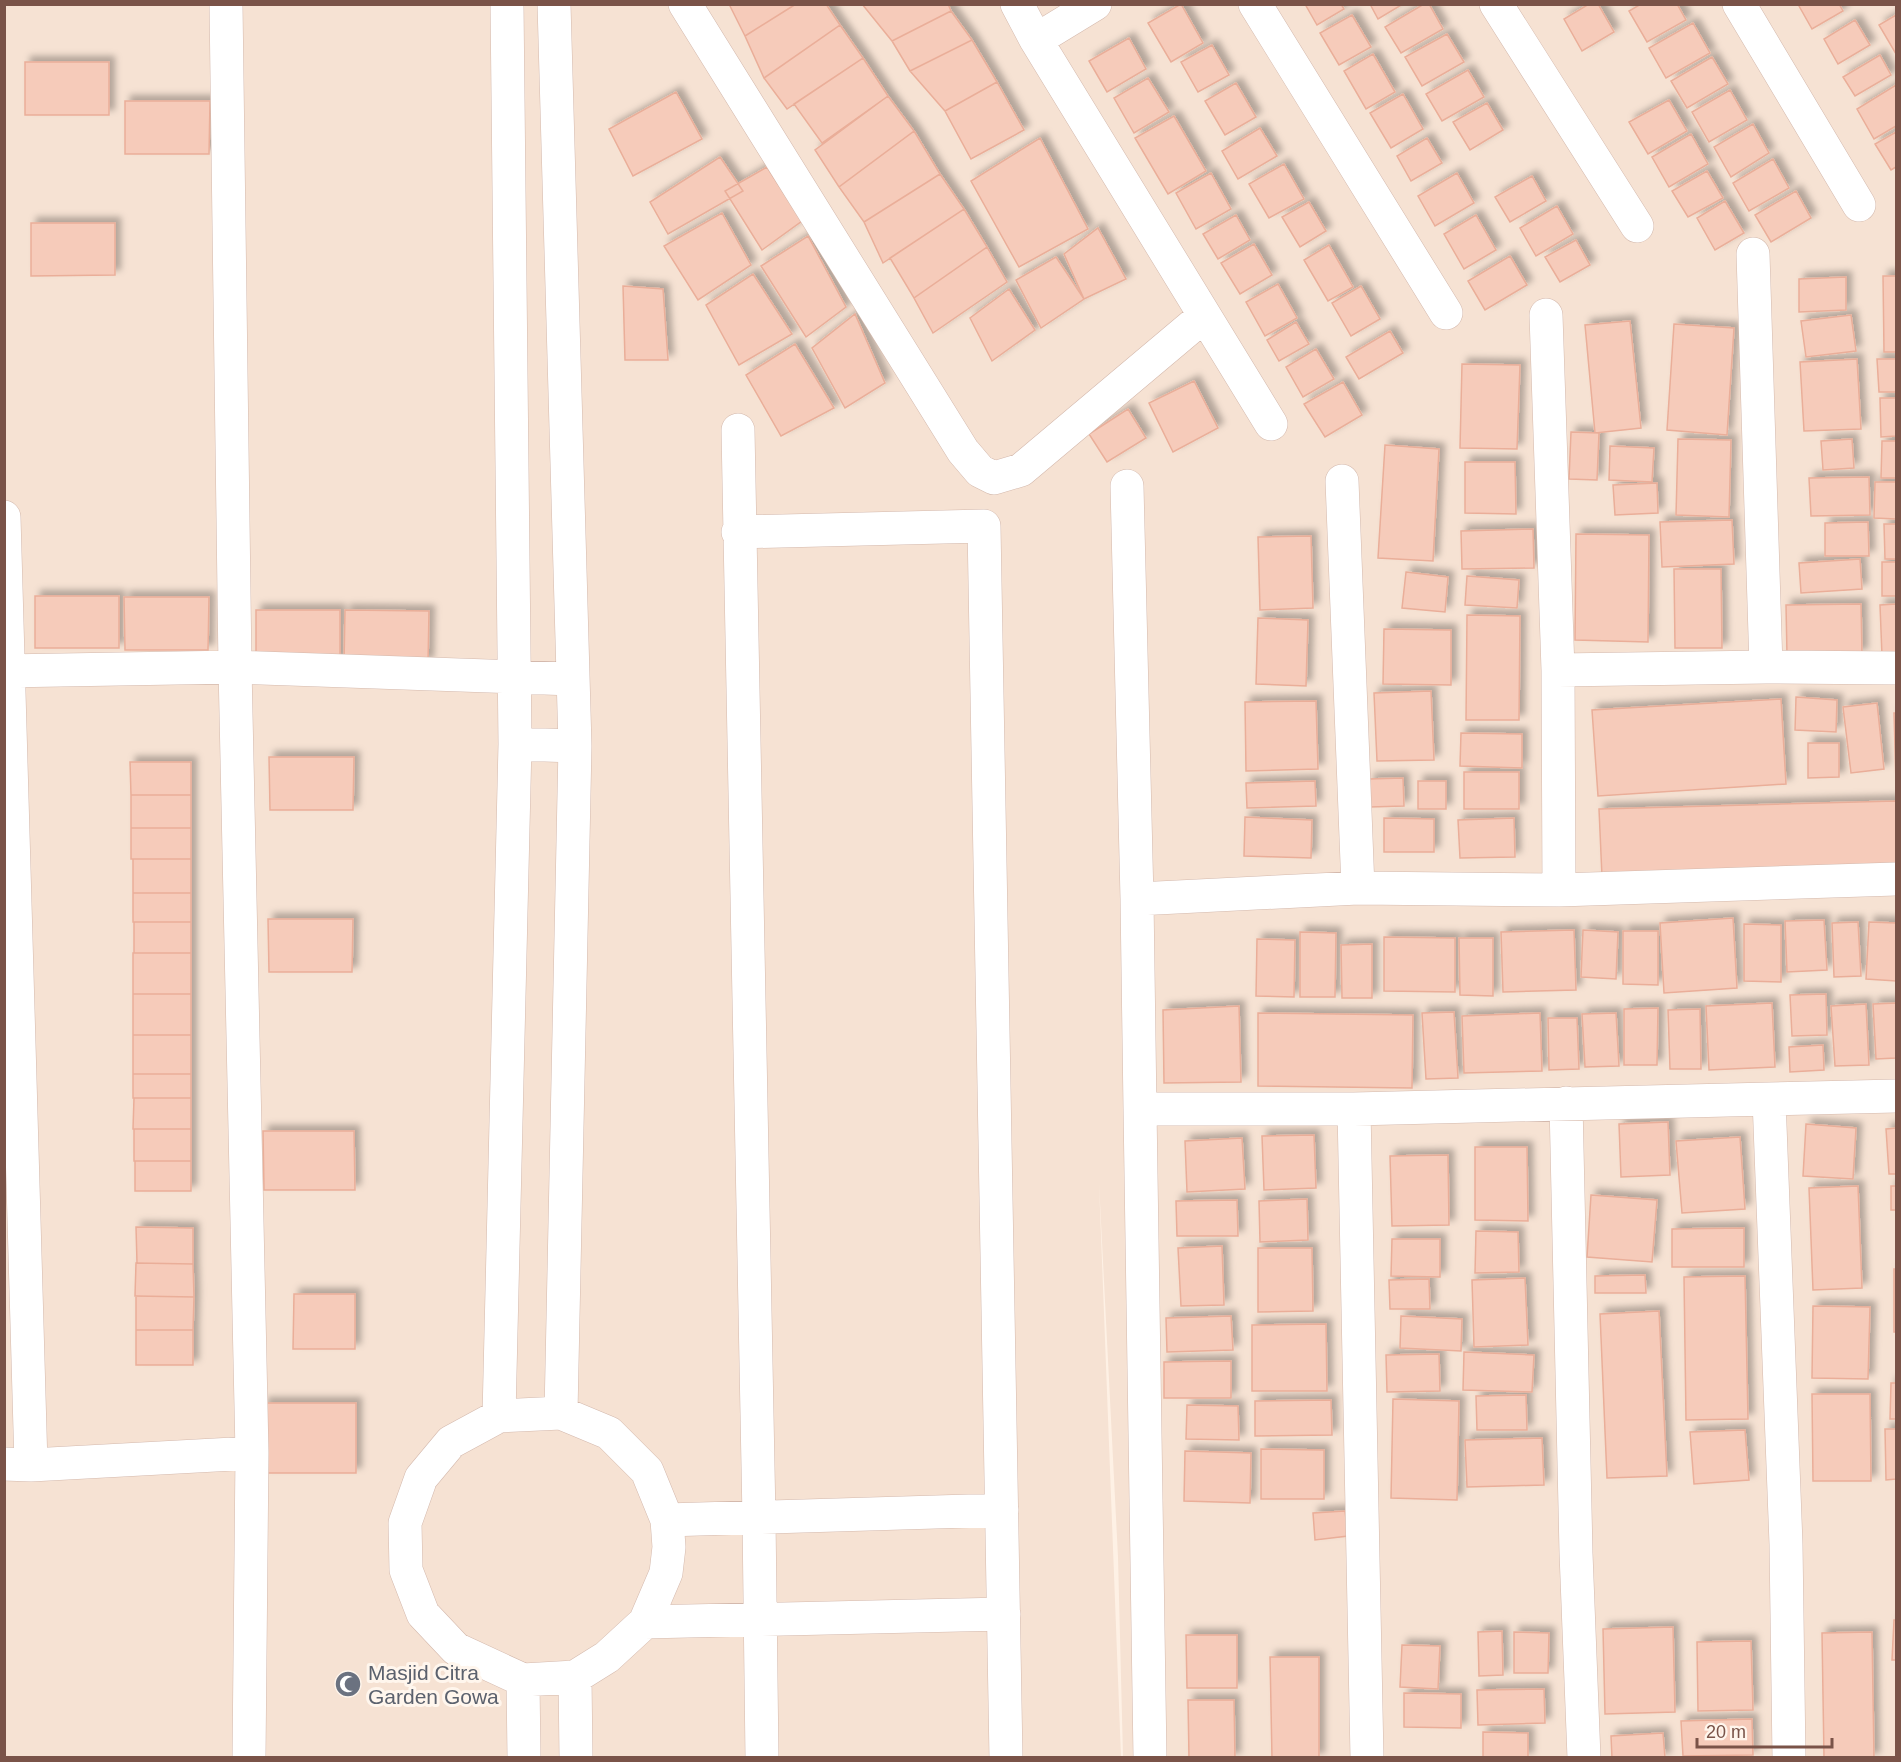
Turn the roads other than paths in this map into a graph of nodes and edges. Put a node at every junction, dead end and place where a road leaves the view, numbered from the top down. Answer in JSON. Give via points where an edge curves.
{"nodes":[{"id":1,"x":226,"y":4,"type":"edge"},
{"id":2,"x":507,"y":4,"type":"edge"},
{"id":3,"x":554,"y":4,"type":"edge"},
{"id":4,"x":685,"y":4,"type":"edge"},
{"id":5,"x":1017,"y":4,"type":"edge"},
{"id":6,"x":1095,"y":4,"type":"edge"},
{"id":7,"x":1255,"y":4,"type":"edge"},
{"id":8,"x":1496,"y":4,"type":"edge"},
{"id":9,"x":1739,"y":4,"type":"edge"},
{"id":10,"x":1036,"y":40,"type":"junction"},
{"id":11,"x":1859,"y":205,"type":"dead end"},
{"id":12,"x":1637,"y":226,"type":"dead end"},
{"id":13,"x":1754,"y":254,"type":"dead end"},
{"id":14,"x":1446,"y":313,"type":"dead end"},
{"id":15,"x":1546,"y":315,"type":"dead end"},
{"id":16,"x":1204,"y":316,"type":"junction"},
{"id":17,"x":1271,"y":424,"type":"dead end"},
{"id":18,"x":738,"y":430,"type":"dead end"},
{"id":19,"x":1342,"y":481,"type":"dead end"},
{"id":20,"x":1128,"y":486,"type":"dead end"},
{"id":21,"x":4,"y":517,"type":"edge"},
{"id":22,"x":738,"y":531,"type":"junction"},
{"id":23,"x":235,"y":667,"type":"junction"},
{"id":24,"x":1766,"y":667,"type":"junction"},
{"id":25,"x":1896,"y":668,"type":"edge"},
{"id":26,"x":7,"y":670,"type":"edge"},
{"id":27,"x":1558,"y":670,"type":"junction"},
{"id":28,"x":514,"y":678,"type":"junction"},
{"id":29,"x":573,"y":679,"type":"junction"},
{"id":30,"x":515,"y":744,"type":"junction"},
{"id":31,"x":575,"y":746,"type":"junction"},
{"id":32,"x":1896,"y":879,"type":"edge"},
{"id":33,"x":1358,"y":888,"type":"junction"},
{"id":34,"x":1559,"y":890,"type":"junction"},
{"id":35,"x":1137,"y":899,"type":"junction"},
{"id":36,"x":1896,"y":1096,"type":"edge"},
{"id":37,"x":1769,"y":1099,"type":"junction"},
{"id":38,"x":1566,"y":1103,"type":"junction"},
{"id":39,"x":1140,"y":1109,"type":"junction"},
{"id":40,"x":1354,"y":1110,"type":"junction"},
{"id":41,"x":561,"y":1413,"type":"junction"},
{"id":42,"x":499,"y":1416,"type":"junction"},
{"id":43,"x":252,"y":1453,"type":"junction"},
{"id":44,"x":18,"y":1465,"type":"edge"},
{"id":45,"x":1002,"y":1510,"type":"junction"},
{"id":46,"x":759,"y":1518,"type":"junction"},
{"id":47,"x":667,"y":1521,"type":"junction"},
{"id":48,"x":1004,"y":1614,"type":"junction"},
{"id":49,"x":761,"y":1619,"type":"junction"},
{"id":50,"x":645,"y":1622,"type":"junction"},
{"id":51,"x":575,"y":1677,"type":"junction"},
{"id":52,"x":523,"y":1680,"type":"junction"},
{"id":53,"x":249,"y":1758,"type":"edge"},
{"id":54,"x":524,"y":1758,"type":"edge"},
{"id":55,"x":576,"y":1758,"type":"edge"},
{"id":56,"x":762,"y":1758,"type":"edge"},
{"id":57,"x":1006,"y":1758,"type":"edge"},
{"id":58,"x":1150,"y":1758,"type":"edge"},
{"id":59,"x":1367,"y":1758,"type":"edge"},
{"id":60,"x":1584,"y":1758,"type":"edge"},
{"id":61,"x":1789,"y":1758,"type":"edge"}],
"edges":[{"from":1,"to":23,"type":"street"},
{"from":2,"to":28,"type":"street"},
{"from":3,"to":29,"type":"street"},
{"from":4,"to":16,"type":"street","via":[[963,451],[980,471],[994,478],[1021,470]]},
{"from":5,"to":10,"type":"street"},
{"from":6,"to":10,"type":"street"},
{"from":7,"to":14,"type":"street"},
{"from":8,"to":12,"type":"street"},
{"from":9,"to":11,"type":"street"},
{"from":10,"to":16,"type":"street"},
{"from":13,"to":24,"type":"street"},
{"from":15,"to":27,"type":"street"},
{"from":16,"to":17,"type":"street"},
{"from":18,"to":22,"type":"street"},
{"from":19,"to":33,"type":"street"},
{"from":20,"to":35,"type":"street"},
{"from":21,"to":26,"type":"street"},
{"from":22,"to":45,"type":"street","via":[[984,526]]},
{"from":22,"to":46,"type":"street"},
{"from":23,"to":26,"type":"street"},
{"from":23,"to":28,"type":"street"},
{"from":23,"to":43,"type":"street"},
{"from":24,"to":25,"type":"street"},
{"from":24,"to":27,"type":"street"},
{"from":26,"to":44,"type":"street"},
{"from":27,"to":34,"type":"street"},
{"from":28,"to":29,"type":"street"},
{"from":28,"to":30,"type":"street"},
{"from":29,"to":31,"type":"street"},
{"from":30,"to":31,"type":"street"},
{"from":30,"to":42,"type":"street"},
{"from":31,"to":41,"type":"street"},
{"from":32,"to":34,"type":"street"},
{"from":33,"to":34,"type":"street"},
{"from":33,"to":35,"type":"street"},
{"from":35,"to":39,"type":"street"},
{"from":36,"to":37,"type":"street"},
{"from":37,"to":38,"type":"street"},
{"from":37,"to":61,"type":"street","via":[[1786,1544]]},
{"from":38,"to":40,"type":"street"},
{"from":38,"to":60,"type":"street"},
{"from":39,"to":40,"type":"street"},
{"from":39,"to":58,"type":"street"},
{"from":40,"to":59,"type":"street"},
{"from":41,"to":42,"type":"street"},
{"from":41,"to":47,"type":"street","via":[[609,1433],[647,1471]]},
{"from":42,"to":52,"type":"street","via":[[451,1442],[420,1478],[405,1523],[406,1570],[423,1614],[456,1650]]},
{"from":43,"to":44,"type":"street"},
{"from":43,"to":53,"type":"street"},
{"from":45,"to":46,"type":"street"},
{"from":45,"to":48,"type":"street"},
{"from":46,"to":47,"type":"street"},
{"from":46,"to":49,"type":"street"},
{"from":47,"to":50,"type":"street","via":[[666,1573]]},
{"from":48,"to":49,"type":"street"},
{"from":48,"to":57,"type":"street"},
{"from":49,"to":50,"type":"street"},
{"from":49,"to":56,"type":"street"},
{"from":50,"to":51,"type":"street","via":[[607,1657]]},
{"from":51,"to":52,"type":"street"},
{"from":51,"to":55,"type":"street"},
{"from":52,"to":54,"type":"street"}]}
